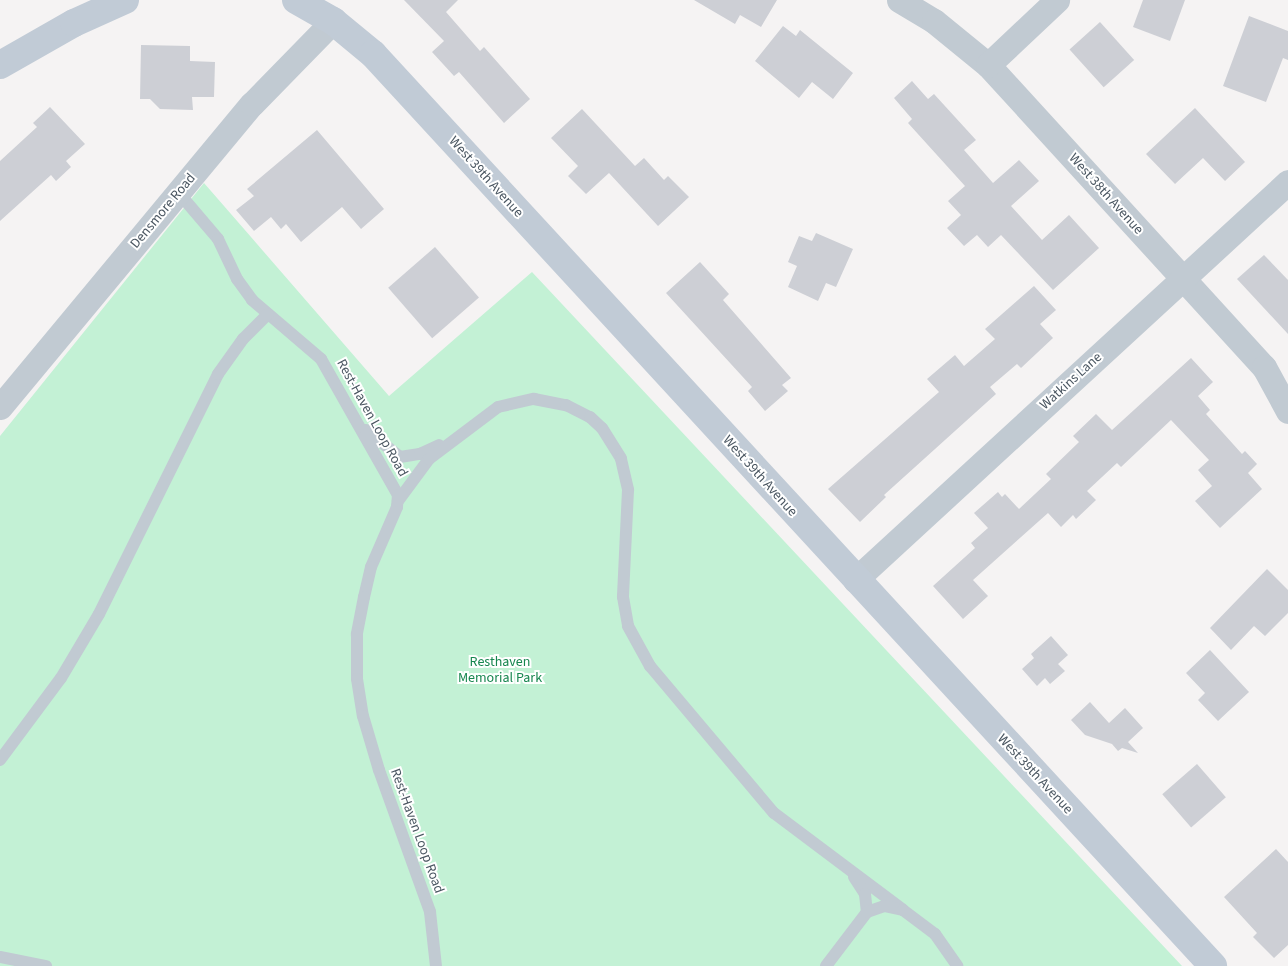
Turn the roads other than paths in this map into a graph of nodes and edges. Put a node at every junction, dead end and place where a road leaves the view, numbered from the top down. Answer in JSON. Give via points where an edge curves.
{"nodes":[{"id":1,"x":125,"y":0,"type":"edge"},
{"id":2,"x":296,"y":0,"type":"edge"},
{"id":3,"x":899,"y":0,"type":"edge"},
{"id":4,"x":1058,"y":0,"type":"edge"},
{"id":5,"x":333,"y":21,"type":"junction"},
{"id":6,"x":988,"y":64,"type":"junction"},
{"id":7,"x":0,"y":65,"type":"edge"},
{"id":8,"x":1288,"y":182,"type":"edge"},
{"id":9,"x":178,"y":192,"type":"junction"},
{"id":10,"x":1183,"y":279,"type":"junction"},
{"id":11,"x":268,"y":314,"type":"junction"},
{"id":12,"x":0,"y":407,"type":"edge"},
{"id":13,"x":1288,"y":412,"type":"edge"},
{"id":14,"x":356,"y":420,"type":"junction"},
{"id":15,"x":450,"y":440,"type":"junction"},
{"id":16,"x":398,"y":501,"type":"junction"},
{"id":17,"x":855,"y":580,"type":"junction"},
{"id":18,"x":0,"y":760,"type":"edge"},
{"id":19,"x":849,"y":869,"type":"junction"},
{"id":20,"x":903,"y":910,"type":"junction"},
{"id":21,"x":867,"y":912,"type":"junction"},
{"id":22,"x":0,"y":957,"type":"edge"},
{"id":23,"x":46,"y":966,"type":"edge"},
{"id":24,"x":436,"y":966,"type":"edge"},
{"id":25,"x":826,"y":966,"type":"edge"},
{"id":26,"x":957,"y":966,"type":"edge"},
{"id":27,"x":1213,"y":966,"type":"edge"}],
"edges":[{"from":1,"to":7,"type":"street","via":[[74,23]]},
{"from":2,"to":5,"type":"street","name":"West 39th Avenue"},
{"from":3,"to":6,"type":"street","name":"West 38th Avenue","via":[[934,21]]},
{"from":4,"to":6,"type":"street"},
{"from":5,"to":9,"type":"street","name":"Densmore Road","via":[[271,81]]},
{"from":5,"to":17,"type":"street","name":"West 39th Avenue","via":[[373,54]]},
{"from":6,"to":10,"type":"street","name":"West 38th Avenue"},
{"from":8,"to":10,"type":"street","name":"Watkins Lane"},
{"from":9,"to":11,"type":"lane","name":"Rest-Haven Loop Road","via":[[218,239],[245,291]]},
{"from":9,"to":12,"type":"street","name":"Densmore Road"},
{"from":10,"to":13,"type":"street","name":"West 38th Avenue","via":[[1264,367]]},
{"from":10,"to":17,"type":"street","name":"Watkins Lane"},
{"from":11,"to":14,"type":"lane","name":"Rest-Haven Loop Road","via":[[322,359]]},
{"from":11,"to":18,"type":"lane","via":[[243,339],[218,374],[99,614],[56,686]]},
{"from":14,"to":15,"type":"lane","via":[[380,444],[400,457],[420,454]]},
{"from":14,"to":16,"type":"lane","name":"Rest-Haven Loop Road","via":[[398,494]]},
{"from":15,"to":16,"type":"lane","via":[[415,475]]},
{"from":15,"to":19,"type":"lane","via":[[498,407],[534,399],[580,410],[602,428],[621,459],[628,490],[622,576],[628,626],[638,646],[674,698],[758,796],[789,825]]},
{"from":16,"to":24,"type":"lane","name":"Rest-Haven Loop Road","via":[[371,567],[364,597],[357,634],[357,679],[363,716],[379,770],[430,912]]},
{"from":17,"to":27,"type":"street","name":"West 39th Avenue"},
{"from":19,"to":20,"type":"lane"},
{"from":19,"to":21,"type":"lane","via":[[865,894]]},
{"from":20,"to":21,"type":"lane","via":[[884,906]]},
{"from":20,"to":26,"type":"lane","via":[[944,943]]},
{"from":21,"to":25,"type":"lane"},
{"from":22,"to":23,"type":"lane"}]}
